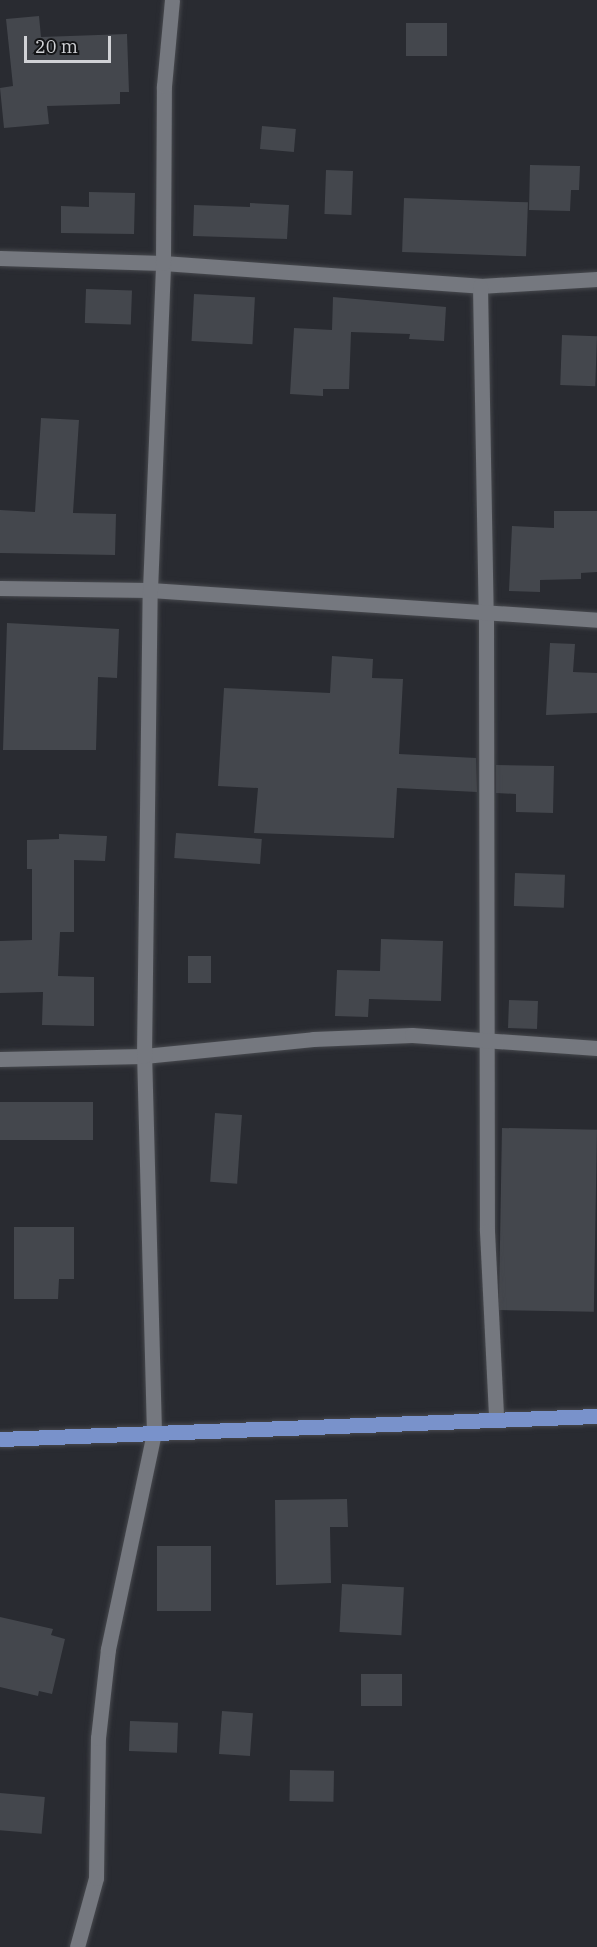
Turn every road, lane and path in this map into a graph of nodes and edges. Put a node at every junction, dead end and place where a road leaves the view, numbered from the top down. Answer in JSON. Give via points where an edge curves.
{"nodes":[{"id":1,"x":172,"y":0,"type":"edge"},
{"id":2,"x":0,"y":258,"type":"edge"},
{"id":3,"x":163,"y":263,"type":"junction"},
{"id":4,"x":597,"y":279,"type":"edge"},
{"id":5,"x":480,"y":286,"type":"junction"},
{"id":6,"x":0,"y":588,"type":"edge"},
{"id":7,"x":150,"y":590,"type":"junction"},
{"id":8,"x":486,"y":614,"type":"junction"},
{"id":9,"x":597,"y":620,"type":"edge"},
{"id":10,"x":486,"y":1042,"type":"junction"},
{"id":11,"x":597,"y":1048,"type":"edge"},
{"id":12,"x":144,"y":1056,"type":"junction"},
{"id":13,"x":0,"y":1059,"type":"edge"},
{"id":14,"x":597,"y":1416,"type":"edge"},
{"id":15,"x":496,"y":1418,"type":"junction"},
{"id":16,"x":154,"y":1433,"type":"junction"},
{"id":17,"x":0,"y":1439,"type":"edge"},
{"id":18,"x":76,"y":1947,"type":"edge"}],
"edges":[{"from":1,"to":3,"type":"street","via":[[164,86]]},
{"from":2,"to":3,"type":"street"},
{"from":3,"to":5,"type":"street"},
{"from":3,"to":7,"type":"street"},
{"from":4,"to":5,"type":"street"},
{"from":5,"to":8,"type":"street"},
{"from":6,"to":7,"type":"street"},
{"from":7,"to":8,"type":"street"},
{"from":7,"to":12,"type":"street"},
{"from":8,"to":9,"type":"street"},
{"from":8,"to":10,"type":"street"},
{"from":10,"to":11,"type":"street"},
{"from":10,"to":12,"type":"street","via":[[412,1035],[335,1038]]},
{"from":10,"to":15,"type":"street","via":[[487,1231]]},
{"from":12,"to":13,"type":"street"},
{"from":12,"to":16,"type":"street"},
{"from":14,"to":15,"type":"main road"},
{"from":15,"to":16,"type":"main road"},
{"from":16,"to":17,"type":"main road"},
{"from":16,"to":18,"type":"street","via":[[108,1649],[98,1738],[96,1878]]}]}
